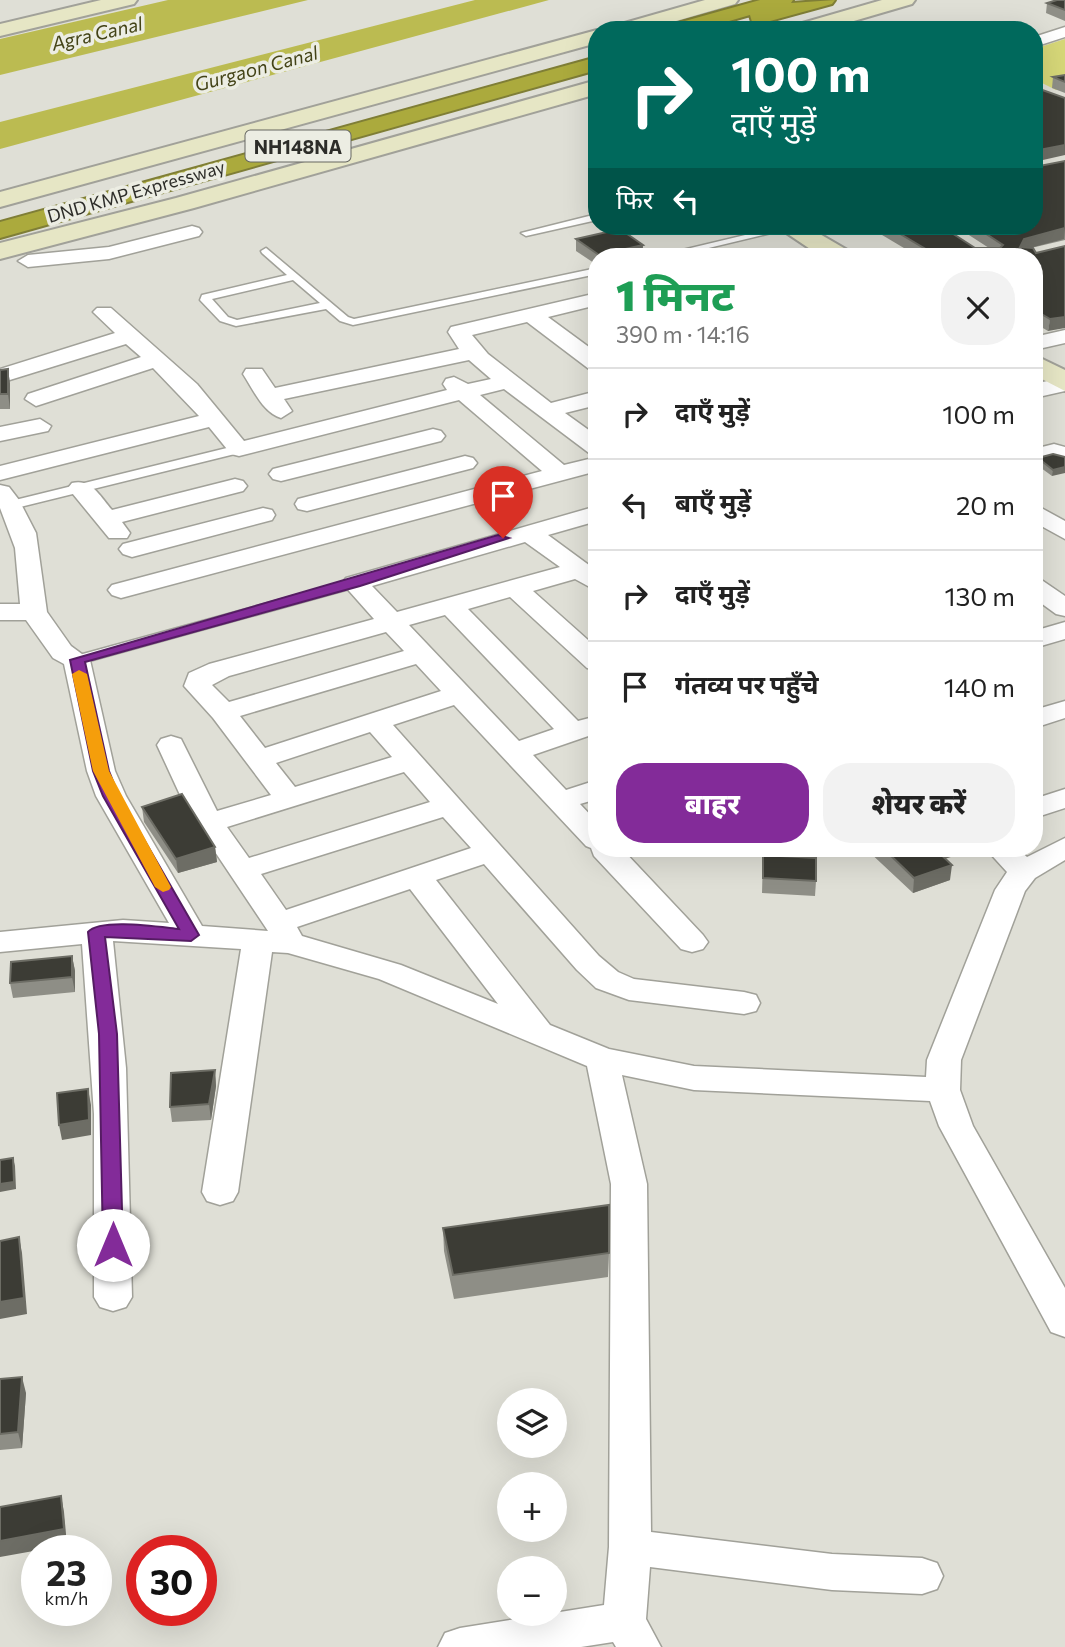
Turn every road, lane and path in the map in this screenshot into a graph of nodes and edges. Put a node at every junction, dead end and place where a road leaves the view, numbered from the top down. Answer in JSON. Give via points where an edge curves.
{"nodes":[{"id":1,"x":127,"y":0,"type":"edge"},
{"id":2,"x":728,"y":0,"type":"edge"},
{"id":3,"x":783,"y":0,"type":"edge"},
{"id":4,"x":825,"y":0,"type":"edge"},
{"id":5,"x":905,"y":0,"type":"edge"},
{"id":6,"x":760,"y":3,"type":"edge"},
{"id":7,"x":653,"y":21,"type":"edge"},
{"id":8,"x":703,"y":21,"type":"edge"},
{"id":9,"x":750,"y":21,"type":"edge"},
{"id":10,"x":831,"y":21,"type":"edge"},
{"id":11,"x":0,"y":30,"type":"edge"},
{"id":12,"x":1065,"y":32,"type":"edge"},
{"id":13,"x":588,"y":38,"type":"edge"},
{"id":14,"x":1043,"y":39,"type":"edge"},
{"id":15,"x":588,"y":53,"type":"edge"},
{"id":16,"x":588,"y":66,"type":"edge"},
{"id":17,"x":588,"y":94,"type":"edge"},
{"id":18,"x":0,"y":200,"type":"edge"},
{"id":19,"x":0,"y":215,"type":"edge"},
{"id":20,"x":588,"y":219,"type":"edge"},
{"id":21,"x":192,"y":232,"type":"dead end"},
{"id":22,"x":526,"y":233,"type":"dead end"},
{"id":23,"x":758,"y":235,"type":"edge"},
{"id":24,"x":811,"y":235,"type":"edge"},
{"id":25,"x":818,"y":235,"type":"edge"},
{"id":26,"x":2,"y":243,"type":"edge"},
{"id":27,"x":700,"y":248,"type":"edge"},
{"id":28,"x":828,"y":248,"type":"edge"},
{"id":29,"x":846,"y":248,"type":"edge"},
{"id":30,"x":267,"y":251,"type":"dead end"},
{"id":31,"x":588,"y":273,"type":"edge"},
{"id":32,"x":295,"y":276,"type":"junction"},
{"id":33,"x":588,"y":301,"type":"edge"},
{"id":34,"x":329,"y":305,"type":"junction"},
{"id":35,"x":104,"y":312,"type":"dead end"},
{"id":36,"x":530,"y":314,"type":"junction"},
{"id":37,"x":128,"y":336,"type":"junction"},
{"id":38,"x":1065,"y":336,"type":"edge"},
{"id":39,"x":1043,"y":342,"type":"edge"},
{"id":40,"x":587,"y":346,"type":"edge"},
{"id":41,"x":474,"y":352,"type":"junction"},
{"id":42,"x":154,"y":360,"type":"junction"},
{"id":43,"x":429,"y":363,"type":"junction"},
{"id":44,"x":254,"y":374,"type":"dead end"},
{"id":45,"x":0,"y":376,"type":"edge"},
{"id":46,"x":508,"y":381,"type":"junction"},
{"id":47,"x":465,"y":393,"type":"junction"},
{"id":48,"x":268,"y":396,"type":"junction"},
{"id":49,"x":36,"y":399,"type":"dead end"},
{"id":50,"x":588,"y":400,"type":"edge"},
{"id":51,"x":401,"y":408,"type":"junction"},
{"id":52,"x":549,"y":410,"type":"junction"},
{"id":53,"x":215,"y":419,"type":"junction"},
{"id":54,"x":40,"y":426,"type":"dead end"},
{"id":55,"x":299,"y":433,"type":"junction"},
{"id":56,"x":0,"y":434,"type":"edge"},
{"id":57,"x":433,"y":436,"type":"junction"},
{"id":58,"x":588,"y":443,"type":"edge"},
{"id":59,"x":239,"y":449,"type":"junction"},
{"id":60,"x":1043,"y":454,"type":"edge"},
{"id":61,"x":588,"y":455,"type":"edge"},
{"id":62,"x":1065,"y":455,"type":"edge"},
{"id":63,"x":465,"y":463,"type":"junction"},
{"id":64,"x":0,"y":473,"type":"edge"},
{"id":65,"x":281,"y":474,"type":"dead end"},
{"id":66,"x":560,"y":474,"type":"junction"},
{"id":67,"x":235,"y":486,"type":"dead end"},
{"id":68,"x":80,"y":488,"type":"junction"},
{"id":69,"x":498,"y":491,"type":"junction"},
{"id":70,"x":307,"y":504,"type":"dead end"},
{"id":71,"x":8,"y":510,"type":"edge"},
{"id":72,"x":262,"y":515,"type":"dead end"},
{"id":73,"x":588,"y":515,"type":"edge"},
{"id":74,"x":1043,"y":517,"type":"edge"},
{"id":75,"x":106,"y":519,"type":"junction"},
{"id":76,"x":527,"y":531,"type":"junction"},
{"id":77,"x":1065,"y":532,"type":"edge"},
{"id":78,"x":132,"y":550,"type":"junction"},
{"id":79,"x":588,"y":571,"type":"edge"},
{"id":80,"x":588,"y":572,"type":"edge"},
{"id":81,"x":158,"y":580,"type":"junction"},
{"id":82,"x":355,"y":583,"type":"junction"},
{"id":83,"x":516,"y":589,"type":"junction"},
{"id":84,"x":121,"y":590,"type":"dead end"},
{"id":85,"x":1043,"y":592,"type":"edge"},
{"id":86,"x":452,"y":607,"type":"junction"},
{"id":87,"x":1065,"y":608,"type":"edge"},
{"id":88,"x":0,"y":612,"type":"edge"},
{"id":89,"x":34,"y":612,"type":"junction"},
{"id":90,"x":393,"y":624,"type":"junction"},
{"id":91,"x":1065,"y":630,"type":"edge"},
{"id":92,"x":1043,"y":637,"type":"edge"},
{"id":93,"x":421,"y":654,"type":"junction"},
{"id":94,"x":588,"y":654,"type":"edge"},
{"id":95,"x":77,"y":660,"type":"junction"},
{"id":96,"x":460,"y":694,"type":"junction"},
{"id":97,"x":1065,"y":709,"type":"edge"},
{"id":98,"x":223,"y":712,"type":"junction"},
{"id":99,"x":1043,"y":717,"type":"edge"},
{"id":100,"x":375,"y":721,"type":"junction"},
{"id":101,"x":584,"y":728,"type":"edge"},
{"id":102,"x":171,"y":745,"type":"dead end"},
{"id":103,"x":514,"y":752,"type":"junction"},
{"id":104,"x":258,"y":759,"type":"junction"},
{"id":105,"x":410,"y":761,"type":"junction"},
{"id":106,"x":588,"y":792,"type":"edge"},
{"id":107,"x":1065,"y":798,"type":"edge"},
{"id":108,"x":289,"y":799,"type":"junction"},
{"id":109,"x":561,"y":801,"type":"junction"},
{"id":110,"x":1043,"y":805,"type":"edge"},
{"id":111,"x":448,"y":806,"type":"junction"},
{"id":112,"x":212,"y":822,"type":"junction"},
{"id":113,"x":588,"y":830,"type":"edge"},
{"id":114,"x":1065,"y":847,"type":"edge"},
{"id":115,"x":490,"y":852,"type":"junction"},
{"id":116,"x":612,"y":857,"type":"edge"},
{"id":117,"x":1009,"y":857,"type":"edge"},
{"id":118,"x":242,"y":870,"type":"junction"},
{"id":119,"x":1024,"y":871,"type":"junction"},
{"id":120,"x":416,"y":877,"type":"junction"},
{"id":121,"x":96,"y":932,"type":"junction"},
{"id":122,"x":191,"y":935,"type":"junction"},
{"id":123,"x":276,"y":935,"type":"junction"},
{"id":124,"x":0,"y":942,"type":"edge"},
{"id":125,"x":692,"y":942,"type":"dead end"},
{"id":126,"x":744,"y":1003,"type":"dead end"},
{"id":127,"x":538,"y":1032,"type":"junction"},
{"id":128,"x":602,"y":1059,"type":"junction"},
{"id":129,"x":943,"y":1090,"type":"junction"},
{"id":130,"x":220,"y":1192,"type":"dead end"},
{"id":131,"x":113,"y":1297,"type":"dead end"},
{"id":132,"x":1065,"y":1322,"type":"edge"},
{"id":133,"x":630,"y":1547,"type":"junction"},
{"id":134,"x":922,"y":1576,"type":"dead end"},
{"id":135,"x":632,"y":1634,"type":"edge"},
{"id":136,"x":460,"y":1647,"type":"edge"}],
"edges":[{"from":1,"to":11,"type":"street"},
{"from":2,"to":7,"type":"street"},
{"from":3,"to":6,"type":"highway"},
{"from":4,"to":9,"type":"highway"},
{"from":5,"to":10,"type":"street"},
{"from":6,"to":8,"type":"highway"},
{"from":12,"to":14,"type":"street"},
{"from":13,"to":18,"type":"street"},
{"from":15,"to":19,"type":"highway","name":"DND KMP Expressway","number":"NH148NA"},
{"from":16,"to":26,"type":"highway","name":"DND KMP Expressway","number":"NH148NA"},
{"from":17,"to":26,"type":"street","via":[[185,203]]},
{"from":20,"to":22,"type":"lane"},
{"from":21,"to":26,"type":"street","via":[[36,266]]},
{"from":23,"to":27,"type":"lane"},
{"from":24,"to":28,"type":"street"},
{"from":25,"to":29,"type":"street"},
{"from":30,"to":32,"type":"lane"},
{"from":31,"to":34,"type":"lane","via":[[362,322],[344,319]]},
{"from":32,"to":34,"type":"lane"},
{"from":32,"to":34,"type":"lane","via":[[219,291],[206,300],[236,323]]},
{"from":33,"to":36,"type":"street"},
{"from":35,"to":37,"type":"street"},
{"from":36,"to":40,"type":"street"},
{"from":36,"to":41,"type":"street","via":[[459,332]]},
{"from":37,"to":42,"type":"street"},
{"from":37,"to":45,"type":"street"},
{"from":38,"to":39,"type":"street"},
{"from":41,"to":43,"type":"street"},
{"from":41,"to":46,"type":"street"},
{"from":42,"to":49,"type":"street"},
{"from":42,"to":53,"type":"street"},
{"from":43,"to":47,"type":"street"},
{"from":43,"to":48,"type":"street"},
{"from":44,"to":48,"type":"street"},
{"from":46,"to":47,"type":"street"},
{"from":46,"to":52,"type":"street"},
{"from":47,"to":51,"type":"street"},
{"from":47,"to":66,"type":"street"},
{"from":48,"to":55,"type":"street"},
{"from":50,"to":52,"type":"street"},
{"from":51,"to":55,"type":"street"},
{"from":51,"to":57,"type":"street"},
{"from":52,"to":58,"type":"street"},
{"from":53,"to":59,"type":"street"},
{"from":53,"to":64,"type":"street"},
{"from":54,"to":56,"type":"street"},
{"from":55,"to":59,"type":"street"},
{"from":57,"to":63,"type":"street"},
{"from":57,"to":65,"type":"street"},
{"from":59,"to":68,"type":"lane"},
{"from":60,"to":62,"type":"street"},
{"from":61,"to":66,"type":"street"},
{"from":63,"to":69,"type":"street"},
{"from":63,"to":70,"type":"street"},
{"from":66,"to":69,"type":"street"},
{"from":67,"to":75,"type":"street"},
{"from":68,"to":71,"type":"lane"},
{"from":68,"to":75,"type":"street"},
{"from":69,"to":81,"type":"street"},
{"from":71,"to":89,"type":"street","via":[[28,540]]},
{"from":72,"to":78,"type":"street"},
{"from":73,"to":76,"type":"street"},
{"from":74,"to":77,"type":"street"},
{"from":75,"to":78,"type":"street"},
{"from":76,"to":79,"type":"street"},
{"from":76,"to":82,"type":"street"},
{"from":78,"to":81,"type":"street"},
{"from":80,"to":83,"type":"street"},
{"from":81,"to":84,"type":"street"},
{"from":82,"to":90,"type":"street"},
{"from":82,"to":95,"type":"lane"},
{"from":83,"to":86,"type":"street"},
{"from":83,"to":94,"type":"street"},
{"from":85,"to":87,"type":"street"},
{"from":86,"to":90,"type":"street"},
{"from":86,"to":101,"type":"street"},
{"from":88,"to":89,"type":"street"},
{"from":89,"to":95,"type":"street","via":[[62,652]]},
{"from":90,"to":93,"type":"street"},
{"from":90,"to":98,"type":"street","via":[[206,674],[198,686]]},
{"from":91,"to":92,"type":"street"},
{"from":93,"to":96,"type":"street"},
{"from":93,"to":98,"type":"street"},
{"from":95,"to":122,"type":"street","via":[[101,771],[111,796]]},
{"from":96,"to":100,"type":"street"},
{"from":96,"to":103,"type":"street"},
{"from":97,"to":99,"type":"street"},
{"from":98,"to":104,"type":"street"},
{"from":100,"to":104,"type":"street"},
{"from":100,"to":105,"type":"street"},
{"from":101,"to":103,"type":"street"},
{"from":102,"to":112,"type":"street","via":[[185,782]]},
{"from":103,"to":109,"type":"street"},
{"from":104,"to":108,"type":"street"},
{"from":105,"to":108,"type":"street"},
{"from":105,"to":111,"type":"street"},
{"from":106,"to":109,"type":"street"},
{"from":107,"to":110,"type":"street"},
{"from":108,"to":112,"type":"street"},
{"from":109,"to":113,"type":"street"},
{"from":111,"to":115,"type":"street"},
{"from":111,"to":118,"type":"street"},
{"from":112,"to":118,"type":"street"},
{"from":114,"to":119,"type":"street"},
{"from":115,"to":120,"type":"street"},
{"from":115,"to":126,"type":"street","via":[[607,980],[629,989]]},
{"from":116,"to":125,"type":"street"},
{"from":117,"to":119,"type":"street"},
{"from":118,"to":123,"type":"street"},
{"from":119,"to":129,"type":"street","via":[[1010,890],[944,1060]]},
{"from":120,"to":123,"type":"street"},
{"from":120,"to":127,"type":"street"},
{"from":121,"to":122,"type":"street"},
{"from":121,"to":124,"type":"street"},
{"from":121,"to":131,"type":"street","via":[[110,1060]]},
{"from":122,"to":123,"type":"street"},
{"from":123,"to":127,"type":"street","via":[[390,972]]},
{"from":123,"to":130,"type":"street","via":[[250,980]]},
{"from":127,"to":128,"type":"street"},
{"from":128,"to":129,"type":"street","via":[[694,1078]]},
{"from":128,"to":133,"type":"street","via":[[629,1184]]},
{"from":129,"to":132,"type":"street","via":[[956,1126]]},
{"from":133,"to":134,"type":"street","via":[[832,1572]]},
{"from":133,"to":135,"type":"street"},
{"from":135,"to":136,"type":"street"}]}
